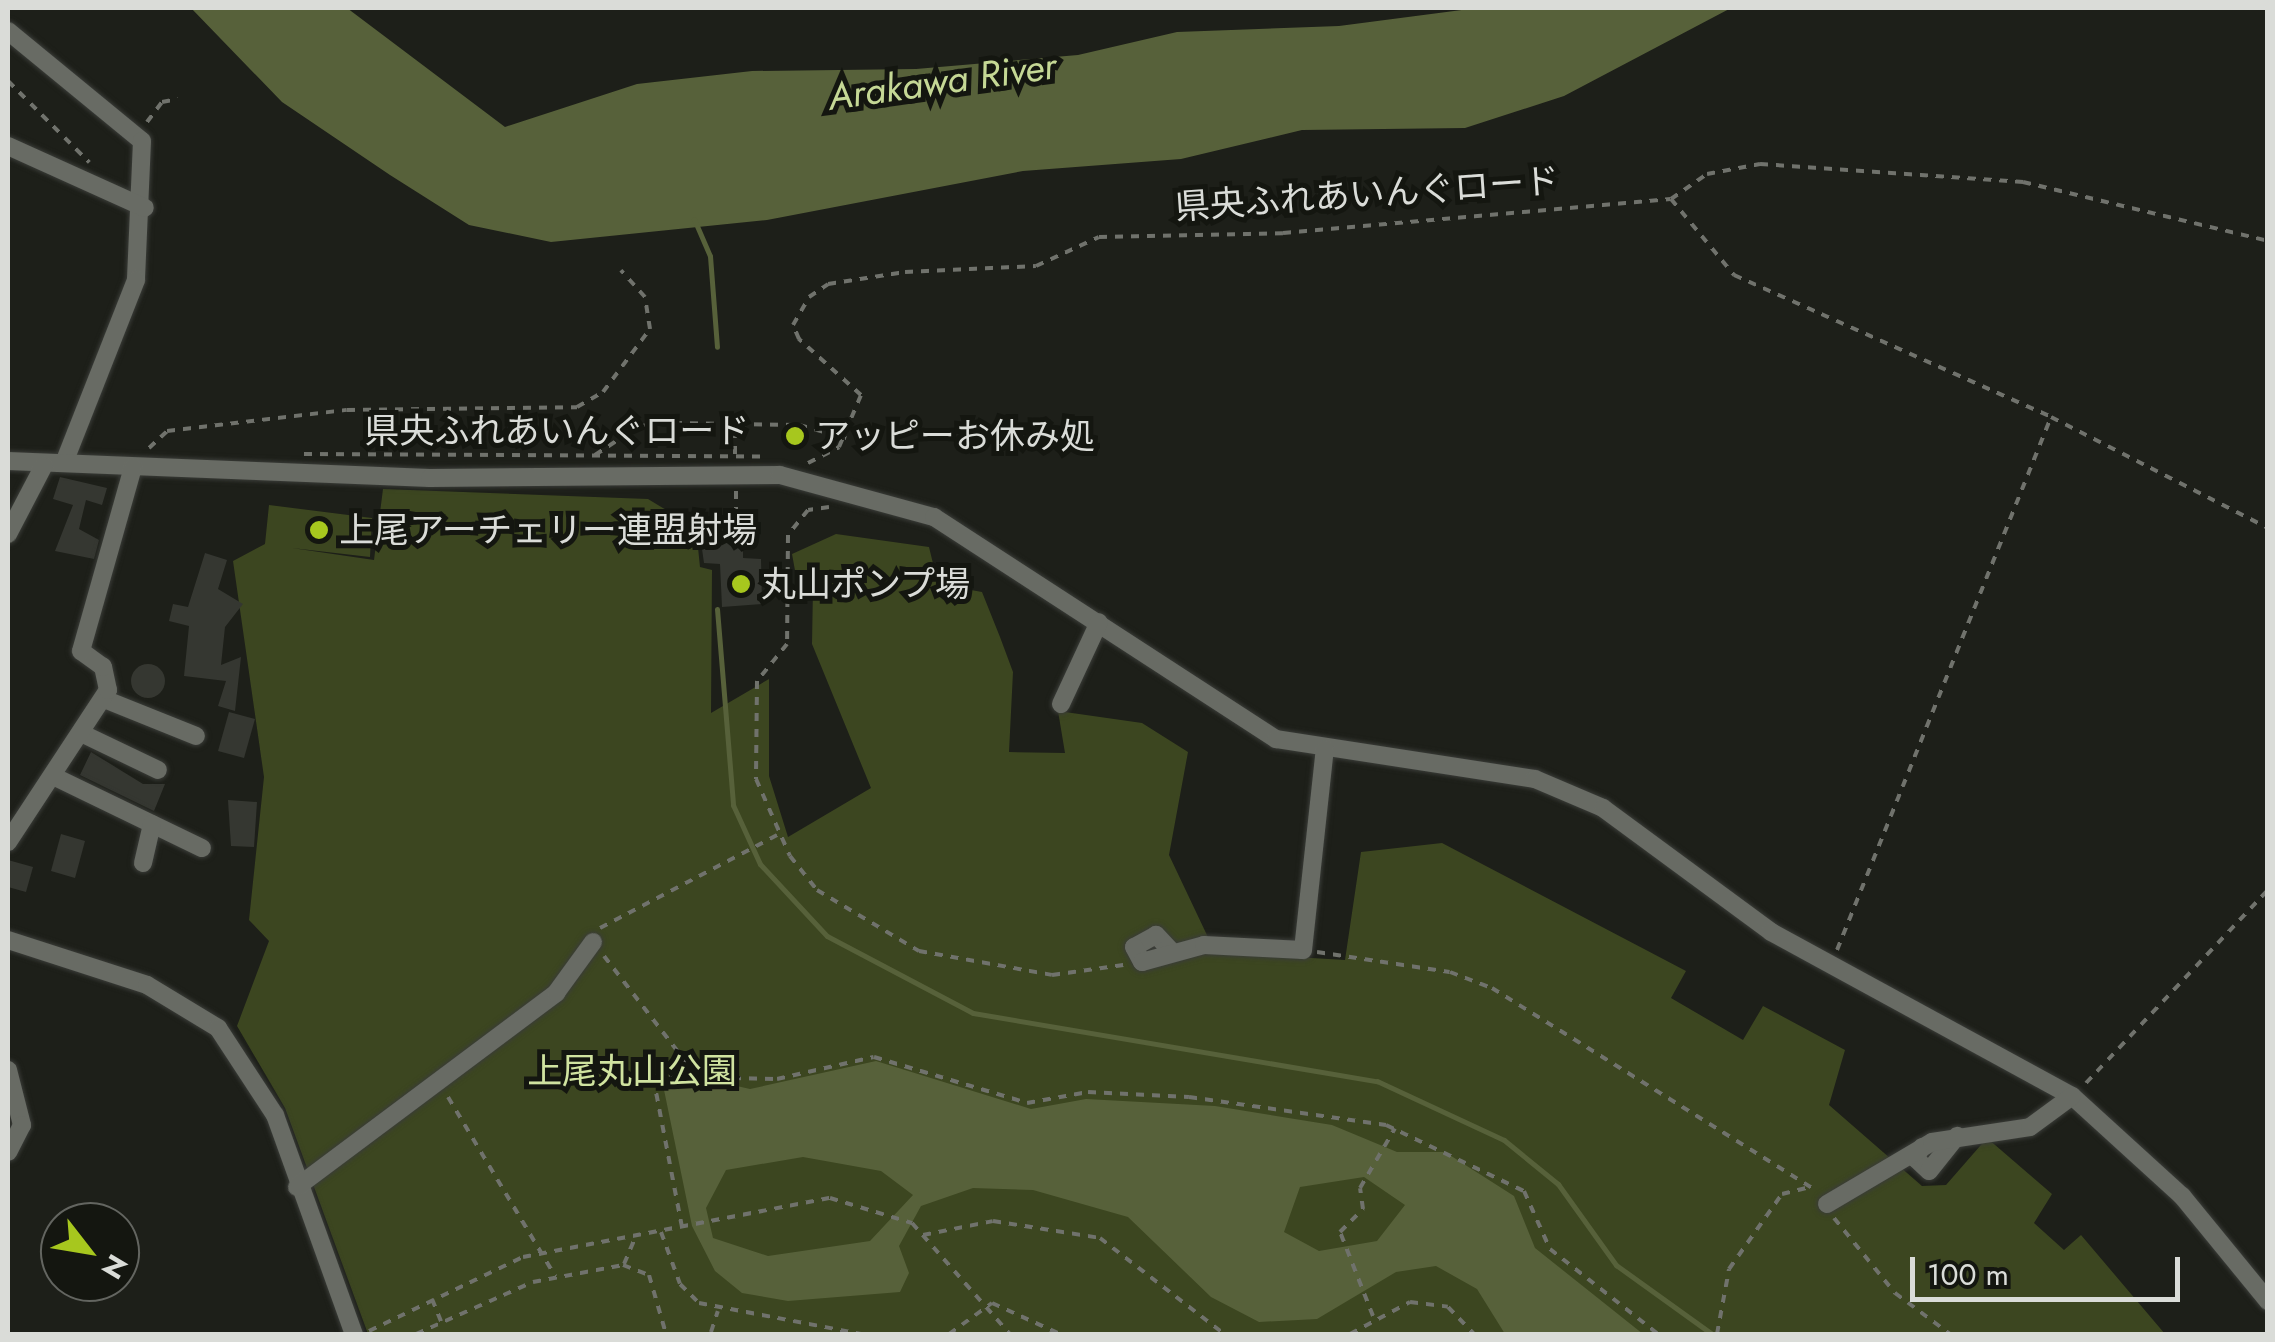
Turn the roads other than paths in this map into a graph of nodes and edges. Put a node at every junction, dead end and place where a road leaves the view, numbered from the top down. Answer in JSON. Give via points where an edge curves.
{"nodes":[{"id":1,"x":8,"y":30,"type":"edge"},
{"id":2,"x":8,"y":146,"type":"edge"},
{"id":3,"x":145,"y":208,"type":"junction"},
{"id":4,"x":65,"y":460,"type":"junction"},
{"id":5,"x":8,"y":461,"type":"edge"},
{"id":6,"x":142,"y":464,"type":"junction"},
{"id":7,"x":43,"y":468,"type":"junction"},
{"id":8,"x":8,"y":534,"type":"edge"},
{"id":9,"x":1099,"y":622,"type":"junction"},
{"id":10,"x":104,"y":699,"type":"junction"},
{"id":11,"x":1061,"y":704,"type":"dead end"},
{"id":12,"x":83,"y":734,"type":"junction"},
{"id":13,"x":196,"y":736,"type":"dead end"},
{"id":14,"x":1325,"y":749,"type":"junction"},
{"id":15,"x":158,"y":770,"type":"dead end"},
{"id":16,"x":57,"y":778,"type":"junction"},
{"id":17,"x":152,"y":824,"type":"junction"},
{"id":18,"x":8,"y":842,"type":"edge"},
{"id":19,"x":202,"y":848,"type":"dead end"},
{"id":20,"x":143,"y":863,"type":"dead end"},
{"id":21,"x":8,"y":940,"type":"edge"},
{"id":22,"x":593,"y":942,"type":"road end"},
{"id":23,"x":1173,"y":953,"type":"junction"},
{"id":24,"x":8,"y":1070,"type":"edge"},
{"id":25,"x":2072,"y":1096,"type":"junction"},
{"id":26,"x":8,"y":1152,"type":"edge"},
{"id":27,"x":297,"y":1187,"type":"junction"},
{"id":28,"x":1827,"y":1204,"type":"road end"},
{"id":29,"x":2268,"y":1301,"type":"edge"},
{"id":30,"x":354,"y":1334,"type":"edge"}],
"edges":[{"from":1,"to":3,"type":"street","via":[[142,141]]},
{"from":2,"to":3,"type":"street"},
{"from":3,"to":4,"type":"street","via":[[136,280]]},
{"from":4,"to":6,"type":"street"},
{"from":4,"to":7,"type":"street"},
{"from":5,"to":7,"type":"street"},
{"from":6,"to":9,"type":"street","via":[[430,478],[780,475],[934,516]]},
{"from":6,"to":10,"type":"street","via":[[81,651],[109,676]]},
{"from":7,"to":8,"type":"street"},
{"from":9,"to":11,"type":"street"},
{"from":9,"to":14,"type":"street","via":[[1260,731]]},
{"from":10,"to":12,"type":"street"},
{"from":10,"to":13,"type":"street"},
{"from":12,"to":15,"type":"street"},
{"from":12,"to":16,"type":"street"},
{"from":14,"to":23,"type":"street","via":[[1302,950],[1204,945]]},
{"from":14,"to":25,"type":"street","via":[[1554,783],[1832,965]]},
{"from":16,"to":17,"type":"street"},
{"from":16,"to":18,"type":"street"},
{"from":17,"to":19,"type":"street"},
{"from":17,"to":20,"type":"street"},
{"from":21,"to":27,"type":"street","via":[[148,984],[218,1028],[250,1064]]},
{"from":22,"to":27,"type":"street","via":[[556,993]]},
{"from":23,"to":23,"type":"street","via":[[1145,934],[1134,947],[1142,962]]},
{"from":24,"to":26,"type":"street","via":[[22,1124]]},
{"from":25,"to":28,"type":"street","via":[[2030,1126],[1922,1147]]},
{"from":25,"to":29,"type":"street","via":[[2182,1196]]},
{"from":27,"to":30,"type":"street"}]}
